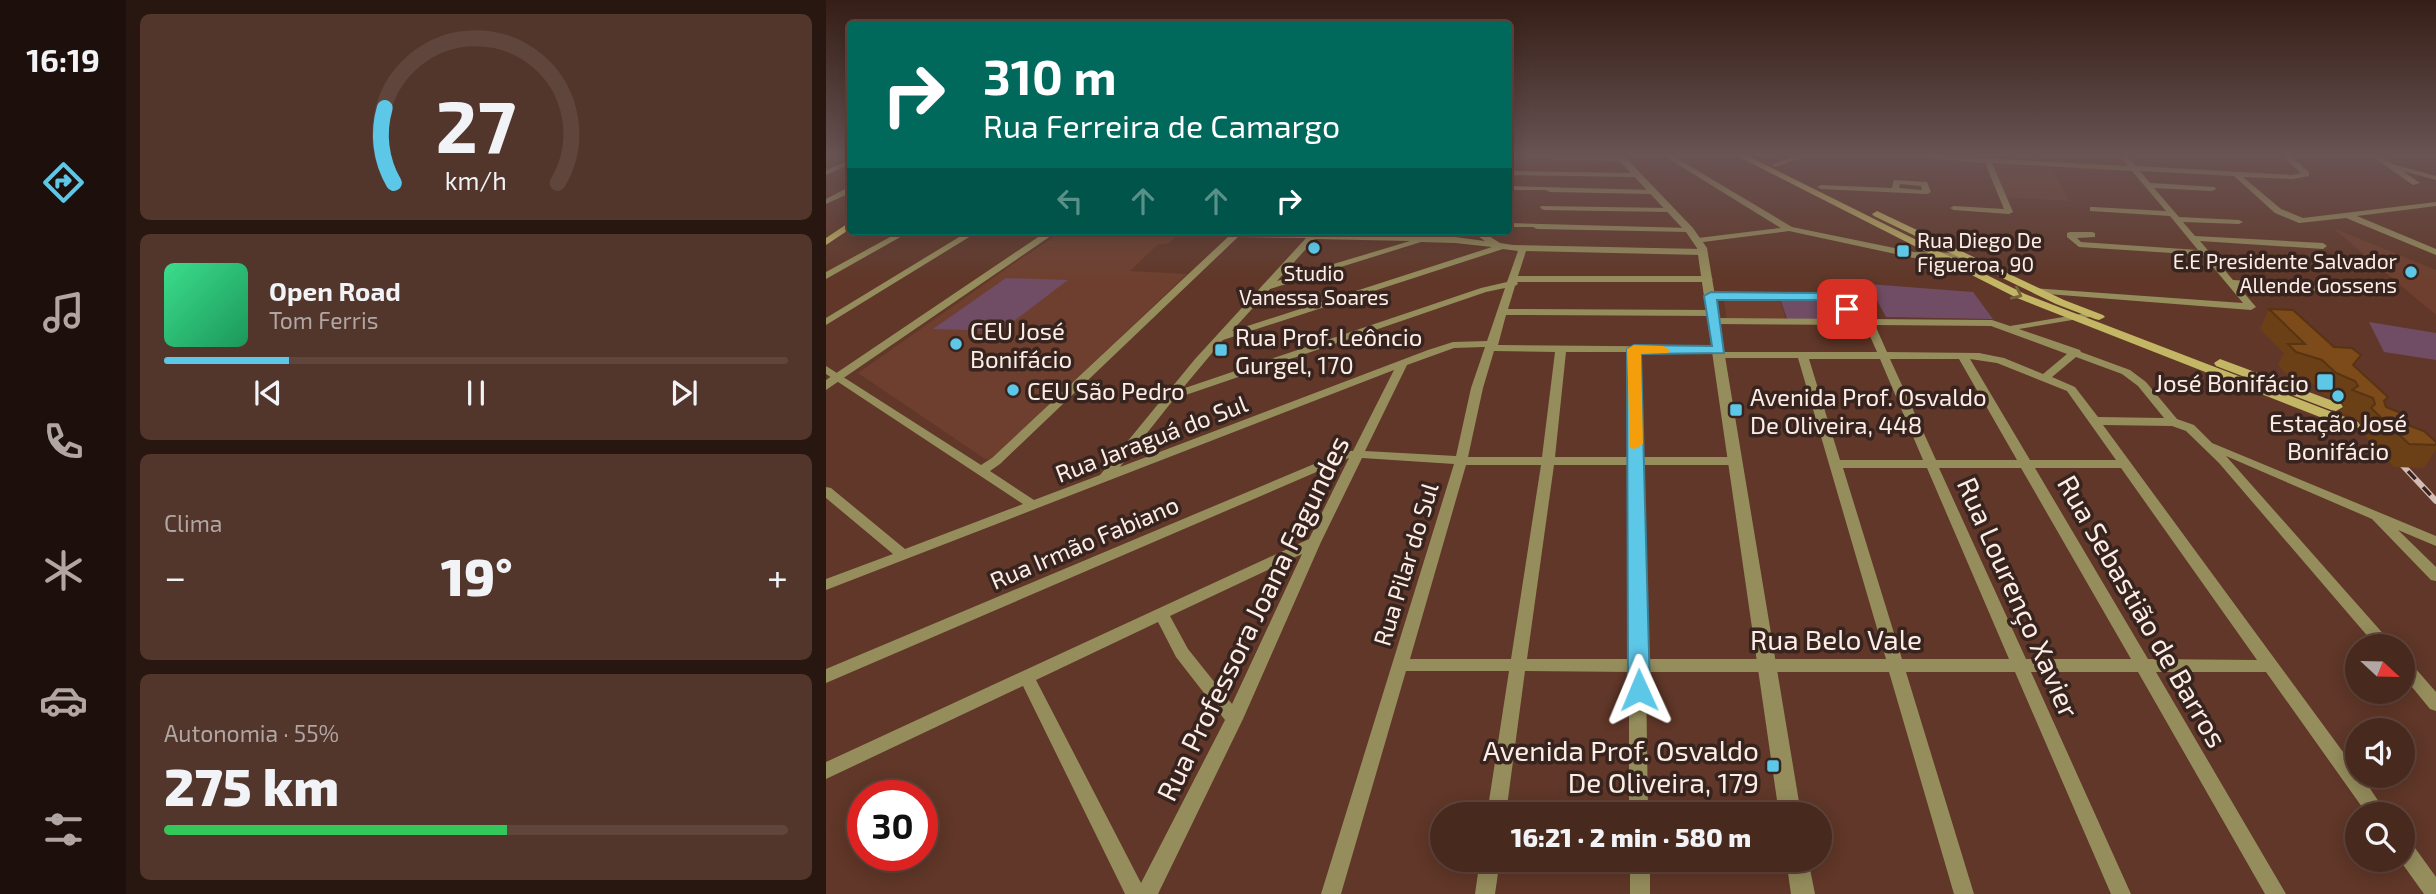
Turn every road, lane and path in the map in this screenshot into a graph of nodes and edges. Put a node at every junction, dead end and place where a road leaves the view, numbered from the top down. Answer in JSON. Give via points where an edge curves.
{"nodes":[{"id":1,"x":1547,"y":198,"type":"edge"},
{"id":2,"x":1659,"y":198,"type":"edge"},
{"id":3,"x":1737,"y":198,"type":"edge"},
{"id":4,"x":1829,"y":198,"type":"edge"},
{"id":5,"x":1842,"y":198,"type":"edge"},
{"id":6,"x":2002,"y":198,"type":"edge"},
{"id":7,"x":2159,"y":198,"type":"edge"},
{"id":8,"x":2263,"y":198,"type":"edge"},
{"id":9,"x":2436,"y":204,"type":"edge"},
{"id":10,"x":2420,"y":206,"type":"junction"},
{"id":11,"x":1544,"y":208,"type":"junction"},
{"id":12,"x":1954,"y":208,"type":"dead end"},
{"id":13,"x":2093,"y":209,"type":"dead end"},
{"id":14,"x":1671,"y":210,"type":"junction"},
{"id":15,"x":2009,"y":212,"type":"joint"},
{"id":16,"x":2436,"y":213,"type":"edge"},
{"id":17,"x":2174,"y":216,"type":"junction"},
{"id":18,"x":2348,"y":216,"type":"junction"},
{"id":19,"x":847,"y":219,"type":"edge"},
{"id":20,"x":2239,"y":222,"type":"dead end"},
{"id":21,"x":1512,"y":225,"type":"edge"},
{"id":22,"x":1537,"y":226,"type":"junction"},
{"id":23,"x":847,"y":227,"type":"edge"},
{"id":24,"x":1789,"y":229,"type":"junction"},
{"id":25,"x":1690,"y":230,"type":"junction"},
{"id":26,"x":826,"y":233,"type":"edge"},
{"id":27,"x":900,"y":235,"type":"edge"},
{"id":28,"x":968,"y":235,"type":"edge"},
{"id":29,"x":1047,"y":235,"type":"edge"},
{"id":30,"x":1235,"y":235,"type":"edge"},
{"id":31,"x":1314,"y":235,"type":"edge"},
{"id":32,"x":1323,"y":235,"type":"edge"},
{"id":33,"x":1468,"y":235,"type":"edge"},
{"id":34,"x":1482,"y":235,"type":"edge"},
{"id":35,"x":2092,"y":235,"type":"dead end"},
{"id":36,"x":2193,"y":238,"type":"junction"},
{"id":37,"x":1457,"y":241,"type":"junction"},
{"id":38,"x":826,"y":242,"type":"edge"},
{"id":39,"x":1398,"y":244,"type":"junction"},
{"id":40,"x":1500,"y":246,"type":"junction"},
{"id":41,"x":2323,"y":246,"type":"dead end"},
{"id":42,"x":1700,"y":247,"type":"junction"},
{"id":43,"x":1527,"y":248,"type":"junction"},
{"id":44,"x":2206,"y":253,"type":"junction"},
{"id":45,"x":2436,"y":253,"type":"edge"},
{"id":46,"x":1914,"y":255,"type":"junction"},
{"id":47,"x":1941,"y":256,"type":"junction"},
{"id":48,"x":1965,"y":260,"type":"junction"},
{"id":49,"x":827,"y":275,"type":"edge"},
{"id":50,"x":1708,"y":279,"type":"junction"},
{"id":51,"x":1514,"y":282,"type":"junction"},
{"id":52,"x":2231,"y":283,"type":"junction"},
{"id":53,"x":1267,"y":287,"type":"junction"},
{"id":54,"x":2378,"y":292,"type":"dead end"},
{"id":55,"x":1711,"y":296,"type":"junction"},
{"id":56,"x":2064,"y":298,"type":"junction"},
{"id":57,"x":2248,"y":308,"type":"joint"},
{"id":58,"x":1502,"y":312,"type":"junction"},
{"id":59,"x":2090,"y":314,"type":"junction"},
{"id":60,"x":1714,"y":317,"type":"junction"},
{"id":61,"x":2073,"y":318,"type":"junction"},
{"id":62,"x":826,"y":322,"type":"edge"},
{"id":63,"x":1867,"y":322,"type":"junction"},
{"id":64,"x":2011,"y":328,"type":"junction"},
{"id":65,"x":1221,"y":338,"type":"junction"},
{"id":66,"x":1492,"y":346,"type":"junction"},
{"id":67,"x":1561,"y":349,"type":"junction"},
{"id":68,"x":1634,"y":349,"type":"junction"},
{"id":69,"x":2076,"y":352,"type":"junction"},
{"id":70,"x":1720,"y":353,"type":"junction"},
{"id":71,"x":1803,"y":356,"type":"junction"},
{"id":72,"x":1882,"y":356,"type":"junction"},
{"id":73,"x":1963,"y":356,"type":"junction"},
{"id":74,"x":1402,"y":365,"type":"junction"},
{"id":75,"x":826,"y":369,"type":"edge"},
{"id":76,"x":840,"y":376,"type":"junction"},
{"id":77,"x":2044,"y":378,"type":"junction"},
{"id":78,"x":826,"y":386,"type":"edge"},
{"id":79,"x":1173,"y":396,"type":"junction"},
{"id":80,"x":2336,"y":407,"type":"dead end"},
{"id":81,"x":2095,"y":421,"type":"junction"},
{"id":82,"x":2173,"y":422,"type":"junction"},
{"id":83,"x":2353,"y":425,"type":"dead end"},
{"id":84,"x":2209,"y":444,"type":"junction"},
{"id":85,"x":1361,"y":453,"type":"junction"},
{"id":86,"x":1461,"y":460,"type":"junction"},
{"id":87,"x":1549,"y":461,"type":"junction"},
{"id":88,"x":1636,"y":461,"type":"junction"},
{"id":89,"x":1735,"y":461,"type":"junction"},
{"id":90,"x":1931,"y":463,"type":"junction"},
{"id":91,"x":1836,"y":464,"type":"junction"},
{"id":92,"x":2028,"y":464,"type":"junction"},
{"id":93,"x":2126,"y":464,"type":"junction"},
{"id":94,"x":981,"y":471,"type":"junction"},
{"id":95,"x":1106,"y":476,"type":"junction"},
{"id":96,"x":826,"y":491,"type":"edge"},
{"id":97,"x":1033,"y":505,"type":"junction"},
{"id":98,"x":2374,"y":514,"type":"junction"},
{"id":99,"x":2436,"y":541,"type":"edge"},
{"id":100,"x":1314,"y":542,"type":"junction"},
{"id":101,"x":903,"y":555,"type":"junction"},
{"id":102,"x":2436,"y":576,"type":"edge"},
{"id":103,"x":826,"y":585,"type":"edge"},
{"id":104,"x":1161,"y":613,"type":"junction"},
{"id":105,"x":2375,"y":634,"type":"edge"},
{"id":106,"x":1399,"y":665,"type":"junction"},
{"id":107,"x":1518,"y":665,"type":"junction"},
{"id":108,"x":1639,"y":665,"type":"junction"},
{"id":109,"x":1767,"y":666,"type":"junction"},
{"id":110,"x":1896,"y":666,"type":"junction"},
{"id":111,"x":2020,"y":666,"type":"junction"},
{"id":112,"x":2145,"y":666,"type":"junction"},
{"id":113,"x":2272,"y":666,"type":"junction"},
{"id":114,"x":826,"y":676,"type":"edge"},
{"id":115,"x":1026,"y":676,"type":"junction"},
{"id":116,"x":2415,"y":679,"type":"edge"},
{"id":117,"x":2418,"y":683,"type":"junction"},
{"id":118,"x":2436,"y":683,"type":"edge"},
{"id":119,"x":2436,"y":704,"type":"edge"},
{"id":120,"x":1234,"y":719,"type":"junction"},
{"id":121,"x":826,"y":771,"type":"edge"},
{"id":122,"x":1498,"y":802,"type":"edge"},
{"id":123,"x":1639,"y":802,"type":"edge"},
{"id":124,"x":1788,"y":802,"type":"edge"},
{"id":125,"x":2369,"y":802,"type":"edge"},
{"id":126,"x":2415,"y":865,"type":"edge"},
{"id":127,"x":1488,"y":872,"type":"edge"},
{"id":128,"x":1640,"y":872,"type":"edge"},
{"id":129,"x":1799,"y":872,"type":"edge"},
{"id":130,"x":1136,"y":894,"type":"edge"},
{"id":131,"x":1147,"y":894,"type":"edge"},
{"id":132,"x":1331,"y":894,"type":"edge"},
{"id":133,"x":1485,"y":894,"type":"edge"},
{"id":134,"x":1640,"y":894,"type":"edge"},
{"id":135,"x":1803,"y":894,"type":"edge"},
{"id":136,"x":1964,"y":894,"type":"edge"},
{"id":137,"x":2122,"y":894,"type":"edge"},
{"id":138,"x":2276,"y":894,"type":"edge"},
{"id":139,"x":2436,"y":894,"type":"edge"}],
"edges":[{"from":1,"to":11,"type":"street","name":"Rua Pilar do Sul"},
{"from":2,"to":14,"type":"street"},
{"from":3,"to":24,"type":"street"},
{"from":4,"to":47,"type":"main road"},
{"from":5,"to":48,"type":"main road"},
{"from":6,"to":15,"type":"street"},
{"from":7,"to":17,"type":"street"},
{"from":8,"to":18,"type":"street","via":[[2278,211],[2302,220]]},
{"from":9,"to":10,"type":"street"},
{"from":10,"to":16,"type":"street"},
{"from":10,"to":18,"type":"street"},
{"from":11,"to":14,"type":"street"},
{"from":11,"to":22,"type":"street","name":"Rua Pilar do Sul"},
{"from":12,"to":15,"type":"street"},
{"from":13,"to":17,"type":"street"},
{"from":14,"to":25,"type":"street"},
{"from":17,"to":20,"type":"street"},
{"from":17,"to":36,"type":"street"},
{"from":18,"to":45,"type":"street"},
{"from":19,"to":26,"type":"main road"},
{"from":21,"to":22,"type":"street"},
{"from":22,"to":25,"type":"street"},
{"from":22,"to":43,"type":"street","name":"Rua Pilar do Sul"},
{"from":23,"to":38,"type":"main road"},
{"from":24,"to":42,"type":"street"},
{"from":24,"to":46,"type":"street"},
{"from":25,"to":42,"type":"street"},
{"from":27,"to":49,"type":"street"},
{"from":28,"to":62,"type":"street"},
{"from":29,"to":76,"type":"street"},
{"from":30,"to":94,"type":"street"},
{"from":31,"to":53,"type":"street"},
{"from":32,"to":39,"type":"street"},
{"from":33,"to":37,"type":"street"},
{"from":34,"to":40,"type":"street"},
{"from":35,"to":44,"type":"street","via":[[2070,235],[2078,244]]},
{"from":36,"to":41,"type":"street"},
{"from":36,"to":44,"type":"street"},
{"from":37,"to":39,"type":"street"},
{"from":37,"to":40,"type":"street"},
{"from":39,"to":53,"type":"street"},
{"from":40,"to":43,"type":"street"},
{"from":40,"to":65,"type":"street"},
{"from":42,"to":43,"type":"street"},
{"from":42,"to":50,"type":"street"},
{"from":43,"to":51,"type":"street","name":"Rua Pilar do Sul"},
{"from":44,"to":52,"type":"street"},
{"from":46,"to":47,"type":"street"},
{"from":46,"to":48,"type":"street"},
{"from":47,"to":48,"type":"main road"},
{"from":48,"to":56,"type":"main road"},
{"from":48,"to":61,"type":"main road","one_way":true},
{"from":50,"to":51,"type":"street"},
{"from":50,"to":55,"type":"street"},
{"from":51,"to":58,"type":"street","name":"Rua Pilar do Sul"},
{"from":51,"to":79,"type":"street"},
{"from":52,"to":54,"type":"street"},
{"from":52,"to":57,"type":"street"},
{"from":53,"to":65,"type":"street"},
{"from":55,"to":60,"type":"street"},
{"from":55,"to":63,"type":"street","via":[[1818,297]]},
{"from":56,"to":57,"type":"street"},
{"from":56,"to":59,"type":"main road"},
{"from":58,"to":60,"type":"street"},
{"from":58,"to":66,"type":"street","name":"Rua Pilar do Sul"},
{"from":59,"to":61,"type":"street"},
{"from":59,"to":80,"type":"main road"},
{"from":60,"to":63,"type":"street"},
{"from":60,"to":70,"type":"street"},
{"from":61,"to":64,"type":"street"},
{"from":61,"to":83,"type":"main road"},
{"from":63,"to":64,"type":"street","via":[[1984,322]]},
{"from":63,"to":72,"type":"street","name":"Rua Lourenço Xavier"},
{"from":64,"to":69,"type":"street"},
{"from":65,"to":79,"type":"street"},
{"from":66,"to":67,"type":"street","name":"Rua Jaraguá do Sul"},
{"from":66,"to":74,"type":"street","name":"Rua Jaraguá do Sul","via":[[1453,345]]},
{"from":66,"to":86,"type":"street","name":"Rua Pilar do Sul","via":[[1477,387]]},
{"from":67,"to":68,"type":"street","name":"Rua Jaraguá do Sul"},
{"from":67,"to":87,"type":"street"},
{"from":68,"to":70,"type":"street","name":"Rua Jaraguá do Sul"},
{"from":68,"to":88,"type":"street"},
{"from":69,"to":77,"type":"street"},
{"from":69,"to":82,"type":"street","via":[[2134,377]]},
{"from":70,"to":71,"type":"street","name":"Rua Jaraguá do Sul"},
{"from":70,"to":89,"type":"street"},
{"from":71,"to":72,"type":"street","name":"Rua Jaraguá do Sul"},
{"from":71,"to":91,"type":"street"},
{"from":72,"to":73,"type":"street","name":"Rua Jaraguá do Sul"},
{"from":72,"to":90,"type":"street","name":"Rua Lourenço Xavier"},
{"from":73,"to":77,"type":"street","name":"Rua Jaraguá do Sul","via":[[1990,357]]},
{"from":73,"to":92,"type":"street","name":"Rua Sebastião de Barros"},
{"from":74,"to":85,"type":"street","name":"Rua Professora Joana Fagundes"},
{"from":74,"to":95,"type":"street","name":"Rua Jaraguá do Sul"},
{"from":75,"to":76,"type":"street"},
{"from":76,"to":78,"type":"street"},
{"from":76,"to":94,"type":"street"},
{"from":77,"to":81,"type":"street","name":"Rua Jaraguá do Sul","via":[[2071,390]]},
{"from":79,"to":95,"type":"street"},
{"from":81,"to":82,"type":"street"},
{"from":81,"to":93,"type":"street","name":"Rua Jaraguá do Sul"},
{"from":82,"to":84,"type":"street","via":[[2190,428]]},
{"from":84,"to":98,"type":"street"},
{"from":84,"to":105,"type":"street"},
{"from":85,"to":86,"type":"street","name":"Rua Irmão Fabiano"},
{"from":85,"to":100,"type":"street","name":"Rua Professora Joana Fagundes"},
{"from":85,"to":114,"type":"street","name":"Rua Irmão Fabiano","via":[[1322,463]]},
{"from":86,"to":87,"type":"street","name":"Rua Irmão Fabiano"},
{"from":86,"to":106,"type":"street","name":"Rua Pilar do Sul"},
{"from":87,"to":88,"type":"street","name":"Rua Irmão Fabiano"},
{"from":87,"to":107,"type":"street"},
{"from":88,"to":89,"type":"street","name":"Rua Irmão Fabiano"},
{"from":88,"to":108,"type":"street"},
{"from":89,"to":109,"type":"street"},
{"from":90,"to":91,"type":"street"},
{"from":90,"to":92,"type":"street"},
{"from":90,"to":111,"type":"street","name":"Rua Lourenço Xavier"},
{"from":91,"to":110,"type":"street"},
{"from":92,"to":93,"type":"street"},
{"from":92,"to":112,"type":"street","name":"Rua Sebastião de Barros"},
{"from":93,"to":113,"type":"street","name":"Rua Jaraguá do Sul"},
{"from":94,"to":97,"type":"street"},
{"from":95,"to":97,"type":"street","name":"Rua Jaraguá do Sul"},
{"from":96,"to":101,"type":"street"},
{"from":97,"to":101,"type":"street","name":"Rua Jaraguá do Sul"},
{"from":98,"to":99,"type":"street"},
{"from":98,"to":102,"type":"street"},
{"from":100,"to":104,"type":"street"},
{"from":100,"to":120,"type":"street","name":"Rua Professora Joana Fagundes"},
{"from":101,"to":103,"type":"street","name":"Rua Jaraguá do Sul"},
{"from":104,"to":115,"type":"street"},
{"from":104,"to":120,"type":"street","via":[[1182,653]]},
{"from":106,"to":107,"type":"street","name":"Rua Belo Vale"},
{"from":106,"to":132,"type":"street","name":"Rua Pilar do Sul"},
{"from":107,"to":108,"type":"street","name":"Rua Belo Vale"},
{"from":107,"to":122,"type":"street"},
{"from":108,"to":109,"type":"street","name":"Rua Belo Vale"},
{"from":108,"to":123,"type":"street"},
{"from":109,"to":110,"type":"street","name":"Rua Belo Vale"},
{"from":109,"to":124,"type":"street"},
{"from":110,"to":111,"type":"street","name":"Rua Belo Vale"},
{"from":110,"to":136,"type":"street"},
{"from":111,"to":112,"type":"street","name":"Rua Belo Vale"},
{"from":111,"to":137,"type":"street","name":"Rua Lourenço Xavier"},
{"from":112,"to":113,"type":"street","name":"Rua Belo Vale"},
{"from":112,"to":138,"type":"street","name":"Rua Sebastião de Barros"},
{"from":113,"to":125,"type":"street","name":"Rua Jaraguá do Sul"},
{"from":115,"to":121,"type":"street"},
{"from":115,"to":130,"type":"street"},
{"from":116,"to":117,"type":"street"},
{"from":117,"to":118,"type":"street"},
{"from":117,"to":119,"type":"street"},
{"from":120,"to":131,"type":"street","name":"Rua Professora Joana Fagundes"},
{"from":126,"to":139,"type":"street"},
{"from":127,"to":133,"type":"street"},
{"from":128,"to":134,"type":"street"},
{"from":129,"to":135,"type":"street"}]}
